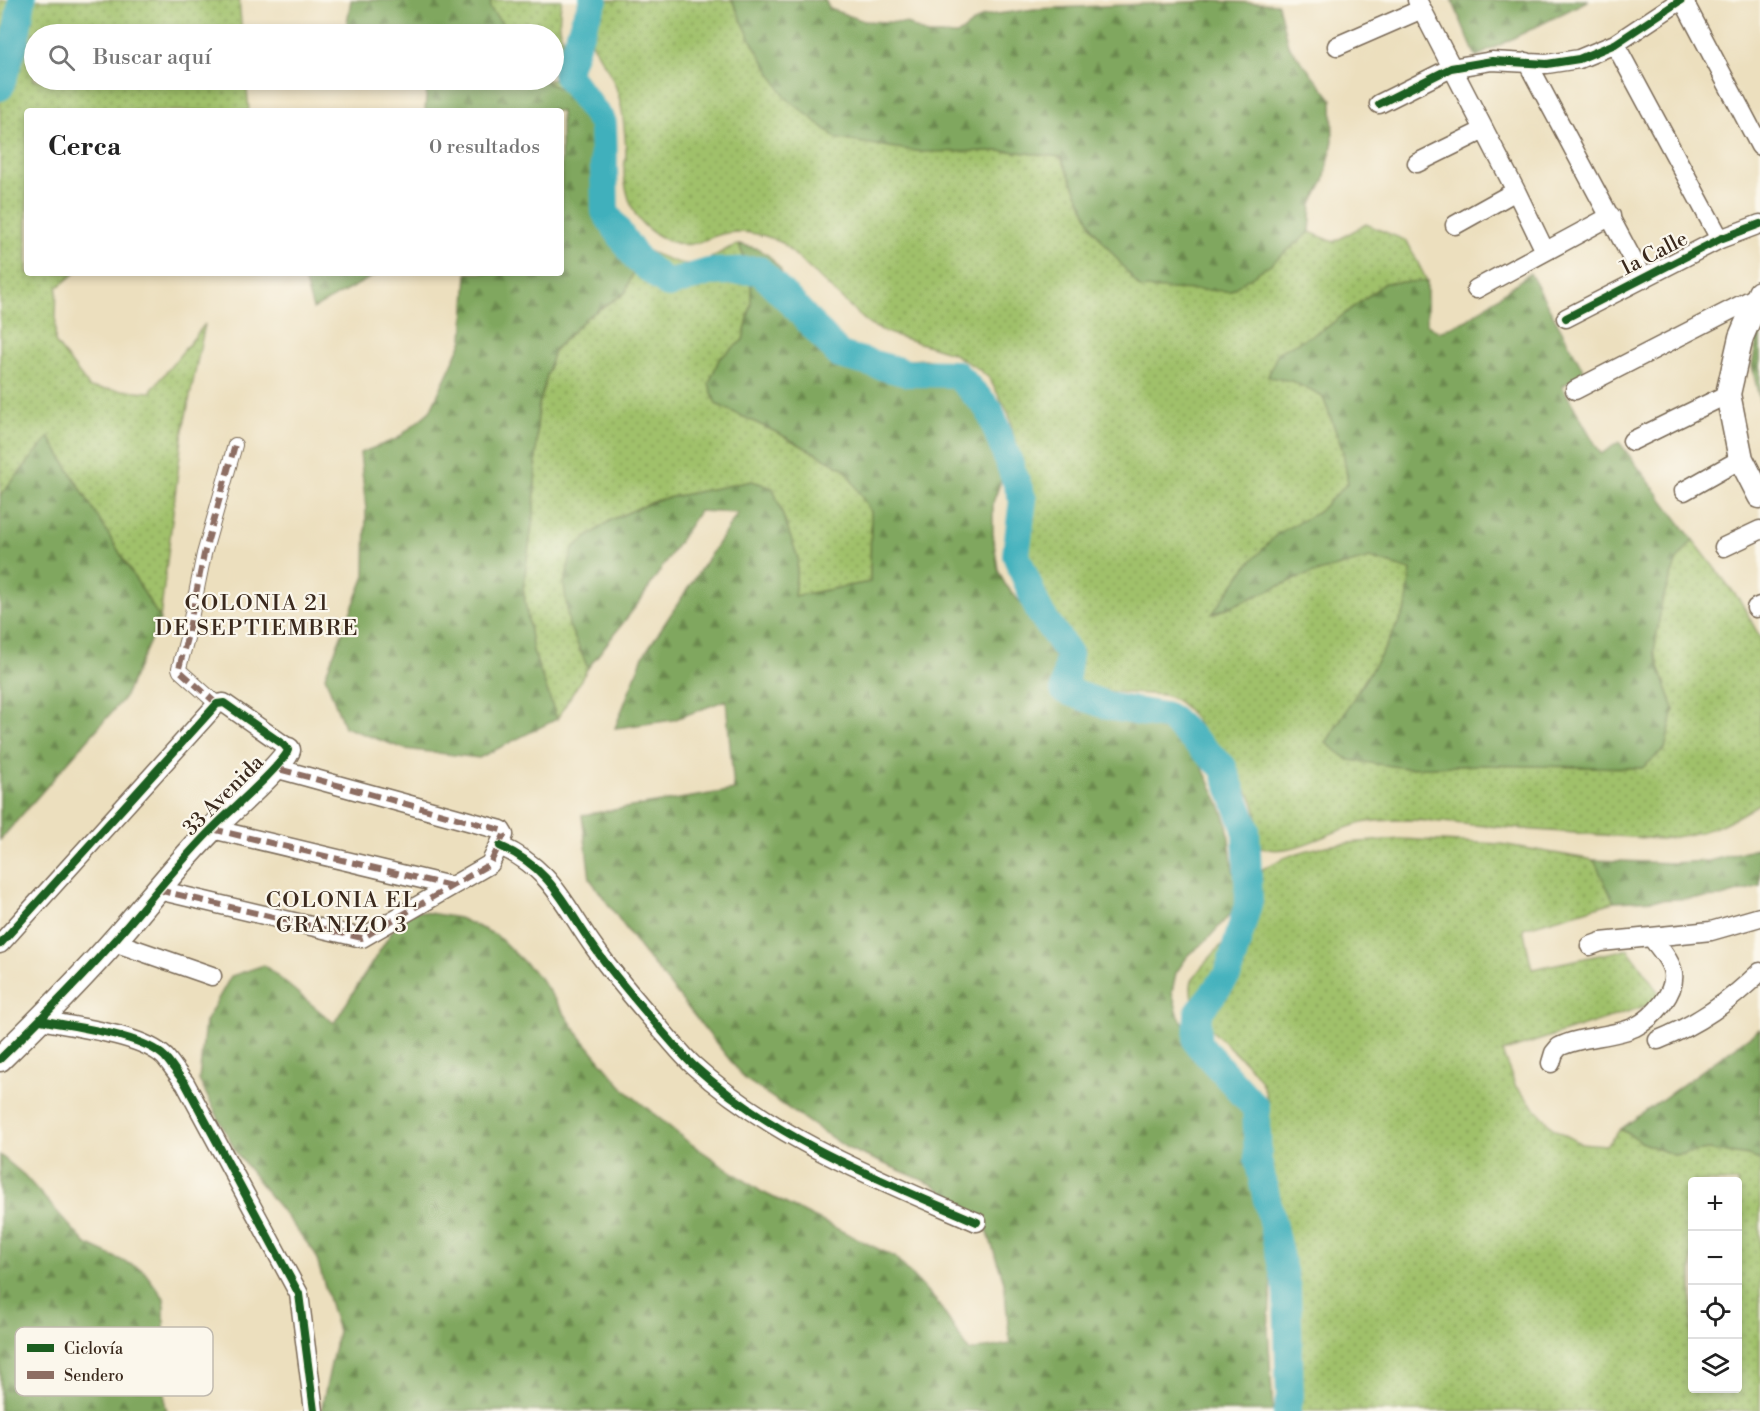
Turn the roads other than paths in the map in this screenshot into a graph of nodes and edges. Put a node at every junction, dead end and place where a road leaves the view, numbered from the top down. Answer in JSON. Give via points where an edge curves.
{"nodes":[{"id":1,"x":1682,"y":0,"type":"edge"},
{"id":2,"x":1419,"y":4,"type":"edge"},
{"id":3,"x":1615,"y":44,"type":"junction"},
{"id":4,"x":1337,"y":46,"type":"dead end"},
{"id":5,"x":1527,"y":62,"type":"junction"},
{"id":6,"x":1451,"y":68,"type":"junction"},
{"id":7,"x":1379,"y":104,"type":"dead end"},
{"id":8,"x":1484,"y":130,"type":"junction"},
{"id":9,"x":1760,"y":146,"type":"edge"},
{"id":10,"x":1417,"y":163,"type":"dead end"},
{"id":11,"x":1516,"y":191,"type":"junction"},
{"id":12,"x":1611,"y":216,"type":"junction"},
{"id":13,"x":1760,"y":224,"type":"edge"},
{"id":14,"x":1455,"y":225,"type":"dead end"},
{"id":15,"x":1720,"y":239,"type":"junction"},
{"id":16,"x":1545,"y":251,"type":"junction"},
{"id":17,"x":1643,"y":279,"type":"junction"},
{"id":18,"x":1476,"y":289,"type":"dead end"},
{"id":19,"x":1760,"y":295,"type":"edge"},
{"id":20,"x":1566,"y":318,"type":"dead end"},
{"id":21,"x":1575,"y":390,"type":"dead end"},
{"id":22,"x":1728,"y":394,"type":"junction"},
{"id":23,"x":1632,"y":441,"type":"dead end"},
{"id":24,"x":234,"y":446,"type":"dead end"},
{"id":25,"x":1741,"y":459,"type":"junction"},
{"id":26,"x":1684,"y":492,"type":"dead end"},
{"id":27,"x":1760,"y":496,"type":"edge"},
{"id":28,"x":1760,"y":530,"type":"edge"},
{"id":29,"x":1724,"y":547,"type":"dead end"},
{"id":30,"x":217,"y":704,"type":"junction"},
{"id":31,"x":281,"y":759,"type":"junction"},
{"id":32,"x":212,"y":829,"type":"junction"},
{"id":33,"x":500,"y":846,"type":"junction"},
{"id":34,"x":451,"y":886,"type":"junction"},
{"id":35,"x":158,"y":890,"type":"junction"},
{"id":36,"x":1760,"y":917,"type":"edge"},
{"id":37,"x":1652,"y":938,"type":"junction"},
{"id":38,"x":114,"y":942,"type":"junction"},
{"id":39,"x":0,"y":944,"type":"edge"},
{"id":40,"x":1590,"y":946,"type":"dead end"},
{"id":41,"x":1760,"y":972,"type":"edge"},
{"id":42,"x":212,"y":976,"type":"dead end"},
{"id":43,"x":41,"y":1020,"type":"junction"},
{"id":44,"x":1658,"y":1040,"type":"dead end"},
{"id":45,"x":0,"y":1059,"type":"edge"},
{"id":46,"x":1551,"y":1063,"type":"dead end"},
{"id":47,"x":977,"y":1222,"type":"dead end"},
{"id":48,"x":314,"y":1411,"type":"edge"}],
"edges":[{"from":1,"to":3,"type":"street"},
{"from":1,"to":9,"type":"street"},
{"from":2,"to":4,"type":"street"},
{"from":2,"to":6,"type":"street"},
{"from":3,"to":5,"type":"street","via":[[1579,59],[1547,64]]},
{"from":3,"to":15,"type":"street"},
{"from":5,"to":6,"type":"street","via":[[1492,61]]},
{"from":5,"to":12,"type":"street"},
{"from":6,"to":7,"type":"street"},
{"from":6,"to":8,"type":"street"},
{"from":8,"to":10,"type":"street"},
{"from":8,"to":11,"type":"street"},
{"from":11,"to":14,"type":"street"},
{"from":11,"to":16,"type":"street"},
{"from":12,"to":16,"type":"street"},
{"from":12,"to":17,"type":"street"},
{"from":13,"to":15,"type":"street","name":"1a Calle"},
{"from":15,"to":17,"type":"street","name":"1a Calle"},
{"from":16,"to":18,"type":"street"},
{"from":17,"to":20,"type":"street","name":"1a Calle"},
{"from":19,"to":21,"type":"street"},
{"from":19,"to":22,"type":"street","via":[[1741,338]]},
{"from":22,"to":23,"type":"street"},
{"from":22,"to":25,"type":"street"},
{"from":24,"to":30,"type":"street","via":[[204,554],[179,668]]},
{"from":25,"to":26,"type":"street"},
{"from":25,"to":27,"type":"street"},
{"from":28,"to":29,"type":"street"},
{"from":30,"to":31,"type":"street","name":"33 Avenida","via":[[224,704],[284,745]]},
{"from":30,"to":39,"type":"street"},
{"from":31,"to":32,"type":"street","name":"33 Avenida"},
{"from":31,"to":33,"type":"street","via":[[501,830],[504,835]]},
{"from":32,"to":34,"type":"street"},
{"from":32,"to":35,"type":"street","name":"33 Avenida"},
{"from":33,"to":34,"type":"street","via":[[490,864]]},
{"from":33,"to":47,"type":"street","via":[[527,860],[554,886],[594,947],[649,1016],[691,1063],[735,1100],[867,1175]]},
{"from":34,"to":35,"type":"street","via":[[362,938]]},
{"from":35,"to":38,"type":"street","name":"33 Avenida"},
{"from":36,"to":37,"type":"street","via":[[1711,931]]},
{"from":37,"to":40,"type":"street"},
{"from":37,"to":46,"type":"street","via":[[1667,959],[1673,978],[1670,993],[1659,1009],[1635,1027],[1559,1047]]},
{"from":38,"to":42,"type":"street"},
{"from":38,"to":43,"type":"street","name":"33 Avenida"},
{"from":41,"to":44,"type":"street","via":[[1736,996],[1698,1022]]},
{"from":43,"to":45,"type":"street","name":"33 Avenida"},
{"from":43,"to":48,"type":"street","via":[[148,1045],[164,1056],[185,1083],[298,1294]]}]}
